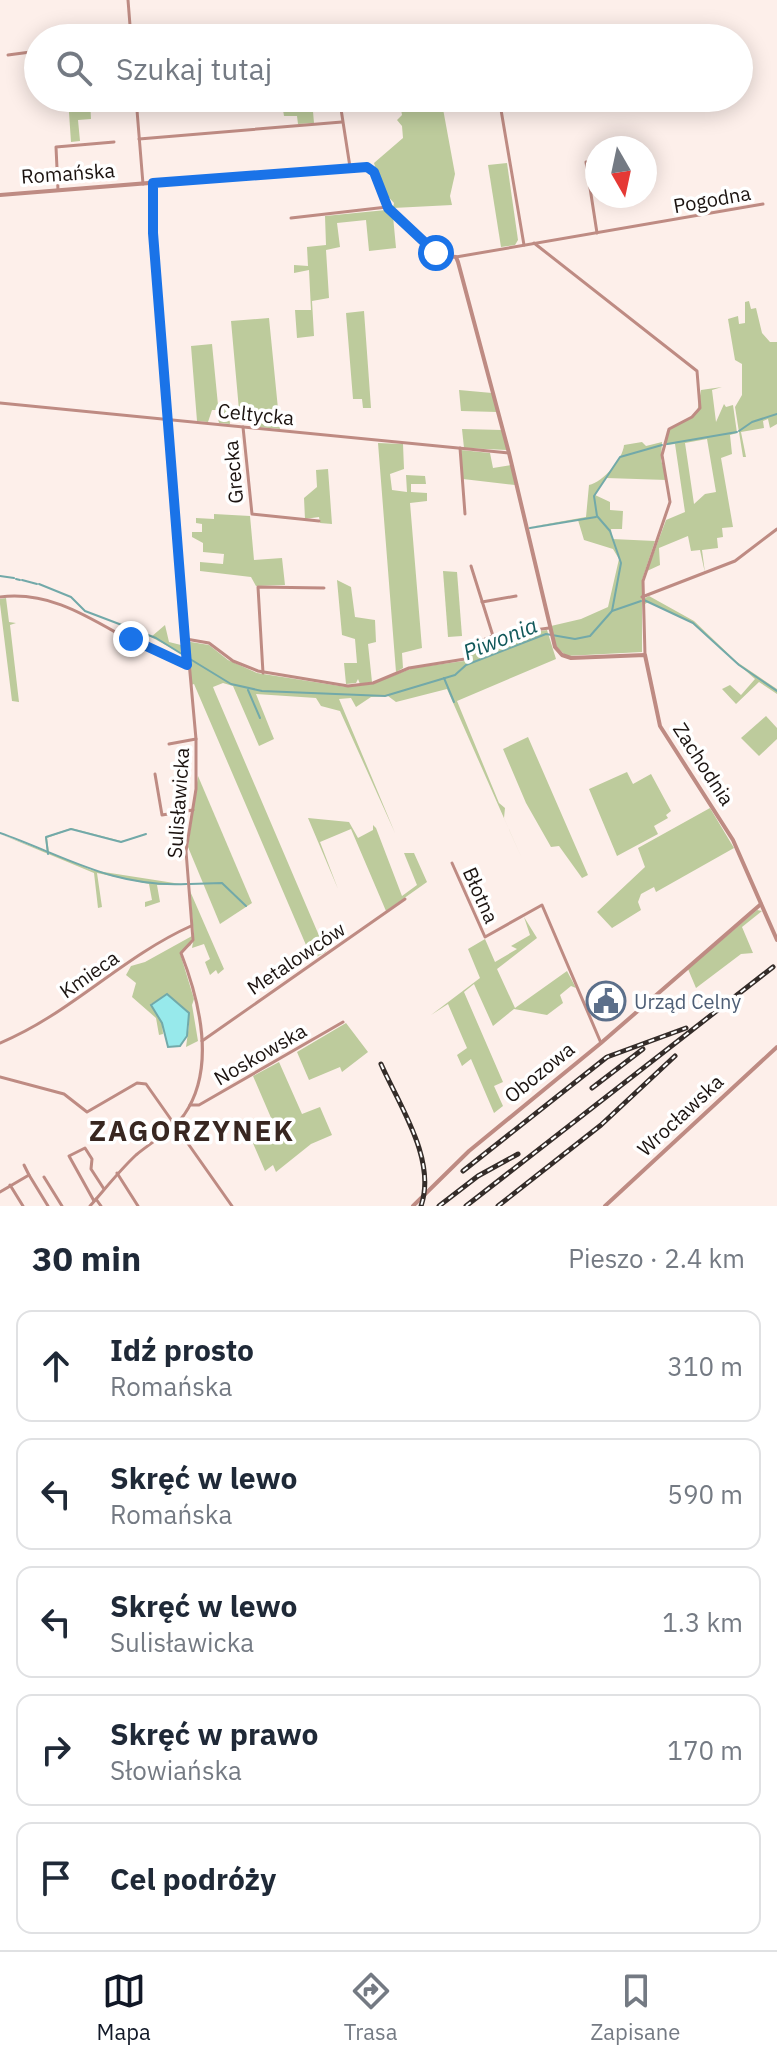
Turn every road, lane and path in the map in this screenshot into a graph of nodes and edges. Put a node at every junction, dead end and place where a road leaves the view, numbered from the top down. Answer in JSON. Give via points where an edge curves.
{"nodes":[{"id":1,"x":128,"y":0,"type":"edge"},
{"id":2,"x":130,"y":24,"type":"edge"},
{"id":3,"x":24,"y":53,"type":"edge"},
{"id":4,"x":8,"y":55,"type":"dead end"},
{"id":5,"x":137,"y":112,"type":"edge"},
{"id":6,"x":341,"y":112,"type":"edge"},
{"id":7,"x":501,"y":112,"type":"edge"},
{"id":8,"x":342,"y":122,"type":"junction"},
{"id":9,"x":139,"y":139,"type":"junction"},
{"id":10,"x":114,"y":142,"type":"dead end"},
{"id":11,"x":350,"y":167,"type":"junction"},
{"id":12,"x":153,"y":183,"type":"junction"},
{"id":13,"x":143,"y":184,"type":"junction"},
{"id":14,"x":58,"y":190,"type":"junction"},
{"id":15,"x":0,"y":195,"type":"edge"},
{"id":16,"x":763,"y":204,"type":"dead end"},
{"id":17,"x":387,"y":207,"type":"junction"},
{"id":18,"x":593,"y":208,"type":"edge"},
{"id":19,"x":291,"y":218,"type":"dead end"},
{"id":20,"x":597,"y":233,"type":"junction"},
{"id":21,"x":520,"y":238,"type":"junction"},
{"id":22,"x":534,"y":243,"type":"junction"},
{"id":23,"x":524,"y":245,"type":"junction"},
{"id":24,"x":515,"y":246,"type":"junction"},
{"id":25,"x":456,"y":257,"type":"junction"},
{"id":26,"x":0,"y":403,"type":"edge"},
{"id":27,"x":167,"y":419,"type":"junction"},
{"id":28,"x":243,"y":427,"type":"junction"},
{"id":29,"x":460,"y":448,"type":"junction"},
{"id":30,"x":509,"y":453,"type":"junction"},
{"id":31,"x":465,"y":514,"type":"dead end"},
{"id":32,"x":319,"y":521,"type":"dead end"},
{"id":33,"x":777,"y":529,"type":"edge"},
{"id":34,"x":471,"y":566,"type":"dead end"},
{"id":35,"x":324,"y":588,"type":"dead end"},
{"id":36,"x":516,"y":596,"type":"dead end"},
{"id":37,"x":0,"y":597,"type":"edge"},
{"id":38,"x":642,"y":597,"type":"junction"},
{"id":39,"x":482,"y":602,"type":"junction"},
{"id":40,"x":550,"y":632,"type":"junction"},
{"id":41,"x":493,"y":636,"type":"junction"},
{"id":42,"x":186,"y":639,"type":"junction"},
{"id":43,"x":645,"y":655,"type":"junction"},
{"id":44,"x":187,"y":665,"type":"junction"},
{"id":45,"x":263,"y":673,"type":"junction"},
{"id":46,"x":196,"y":739,"type":"junction"},
{"id":47,"x":169,"y":744,"type":"dead end"},
{"id":48,"x":155,"y":774,"type":"dead end"},
{"id":49,"x":193,"y":810,"type":"junction"},
{"id":50,"x":452,"y":863,"type":"dead end"},
{"id":51,"x":405,"y":899,"type":"dead end"},
{"id":52,"x":761,"y":904,"type":"junction"},
{"id":53,"x":192,"y":925,"type":"junction"},
{"id":54,"x":777,"y":940,"type":"edge"},
{"id":55,"x":343,"y":1022,"type":"dead end"},
{"id":56,"x":202,"y":1041,"type":"junction"},
{"id":57,"x":0,"y":1043,"type":"edge"},
{"id":58,"x":601,"y":1043,"type":"junction"},
{"id":59,"x":777,"y":1047,"type":"edge"},
{"id":60,"x":0,"y":1077,"type":"edge"},
{"id":61,"x":190,"y":1105,"type":"junction"},
{"id":62,"x":176,"y":1122,"type":"junction"},
{"id":63,"x":24,"y":1165,"type":"dead end"},
{"id":64,"x":117,"y":1173,"type":"junction"},
{"id":65,"x":29,"y":1175,"type":"junction"},
{"id":66,"x":44,"y":1177,"type":"dead end"},
{"id":67,"x":10,"y":1185,"type":"junction"},
{"id":68,"x":104,"y":1190,"type":"junction"},
{"id":69,"x":0,"y":1192,"type":"edge"},
{"id":70,"x":95,"y":1200,"type":"junction"},
{"id":71,"x":23,"y":1206,"type":"edge"},
{"id":72,"x":48,"y":1206,"type":"edge"},
{"id":73,"x":62,"y":1206,"type":"edge"},
{"id":74,"x":90,"y":1206,"type":"edge"},
{"id":75,"x":101,"y":1206,"type":"edge"},
{"id":76,"x":138,"y":1206,"type":"edge"},
{"id":77,"x":232,"y":1206,"type":"edge"},
{"id":78,"x":413,"y":1206,"type":"edge"},
{"id":79,"x":605,"y":1206,"type":"edge"}],
"edges":[{"from":1,"to":2,"type":"street"},
{"from":3,"to":4,"type":"street"},
{"from":5,"to":9,"type":"street"},
{"from":6,"to":8,"type":"street"},
{"from":7,"to":21,"type":"street"},
{"from":8,"to":9,"type":"street"},
{"from":8,"to":11,"type":"street"},
{"from":9,"to":13,"type":"street"},
{"from":10,"to":14,"type":"street","via":[[56,147]]},
{"from":11,"to":12,"type":"street","name":"Romańska"},
{"from":11,"to":17,"type":"street","via":[[371,169]]},
{"from":12,"to":13,"type":"street","name":"Romańska"},
{"from":12,"to":27,"type":"street","name":"Sulisławicka"},
{"from":13,"to":14,"type":"street","name":"Romańska"},
{"from":14,"to":15,"type":"street","name":"Romańska"},
{"from":16,"to":20,"type":"street","name":"Pogodna"},
{"from":17,"to":19,"type":"street"},
{"from":17,"to":25,"type":"street","via":[[438,255]]},
{"from":18,"to":20,"type":"street"},
{"from":20,"to":22,"type":"street","name":"Pogodna"},
{"from":21,"to":23,"type":"street"},
{"from":21,"to":24,"type":"street"},
{"from":22,"to":23,"type":"street","name":"Pogodna"},
{"from":22,"to":38,"type":"street","via":[[697,371],[700,408],[669,429],[664,442],[670,502],[646,567]]},
{"from":23,"to":24,"type":"street"},
{"from":24,"to":25,"type":"street"},
{"from":25,"to":30,"type":"street"},
{"from":26,"to":27,"type":"street","name":"Celtycka"},
{"from":27,"to":28,"type":"street","name":"Celtycka"},
{"from":27,"to":42,"type":"street","name":"Sulisławicka"},
{"from":28,"to":29,"type":"street","name":"Celtycka"},
{"from":28,"to":32,"type":"street","name":"Grecka","via":[[252,515]]},
{"from":29,"to":30,"type":"street","name":"Celtycka"},
{"from":29,"to":31,"type":"street"},
{"from":30,"to":40,"type":"street"},
{"from":33,"to":38,"type":"street","via":[[735,561]]},
{"from":34,"to":39,"type":"street"},
{"from":35,"to":45,"type":"street","via":[[259,586]]},
{"from":36,"to":39,"type":"street"},
{"from":37,"to":44,"type":"street","via":[[30,596],[69,606]]},
{"from":38,"to":43,"type":"street"},
{"from":39,"to":41,"type":"street"},
{"from":40,"to":41,"type":"street"},
{"from":40,"to":43,"type":"street","via":[[567,658]]},
{"from":41,"to":45,"type":"street","via":[[465,659],[409,668],[370,684],[330,685]]},
{"from":42,"to":44,"type":"street","name":"Sulisławicka"},
{"from":42,"to":45,"type":"street","via":[[209,643],[236,663]]},
{"from":43,"to":52,"type":"street","name":"Zachodnia","via":[[660,726],[733,840]]},
{"from":44,"to":46,"type":"street","name":"Sulisławicka"},
{"from":46,"to":47,"type":"street"},
{"from":46,"to":49,"type":"street","name":"Sulisławicka"},
{"from":48,"to":49,"type":"street","via":[[162,815]]},
{"from":49,"to":53,"type":"street","name":"Sulisławicka","via":[[186,851]]},
{"from":50,"to":58,"type":"street","name":"Błotna","via":[[485,937],[542,905]]},
{"from":51,"to":56,"type":"street","name":"Metalowców"},
{"from":52,"to":54,"type":"street","name":"Zachodnia"},
{"from":52,"to":58,"type":"street","name":"Obozowa"},
{"from":53,"to":56,"type":"street","name":"Sulisławicka","via":[[193,942],[181,953]]},
{"from":53,"to":57,"type":"street","name":"Kmieca","via":[[39,1024]]},
{"from":55,"to":61,"type":"street","name":"Noskowska","via":[[199,1105]]},
{"from":56,"to":61,"type":"street","name":"Sulisławicka","via":[[199,1083]]},
{"from":58,"to":78,"type":"street","name":"Obozowa","via":[[469,1151]]},
{"from":59,"to":79,"type":"street","name":"Wrocławska"},
{"from":60,"to":62,"type":"street","via":[[64,1094],[87,1112],[144,1083]]},
{"from":61,"to":62,"type":"street","name":"Sulisławicka"},
{"from":62,"to":64,"type":"street"},
{"from":62,"to":77,"type":"street"},
{"from":63,"to":65,"type":"street"},
{"from":64,"to":68,"type":"street"},
{"from":64,"to":76,"type":"street"},
{"from":65,"to":67,"type":"street"},
{"from":65,"to":72,"type":"street"},
{"from":66,"to":73,"type":"street"},
{"from":67,"to":69,"type":"street"},
{"from":67,"to":71,"type":"street"},
{"from":68,"to":70,"type":"street"},
{"from":68,"to":70,"type":"street","via":[[86,1149],[70,1155]]},
{"from":70,"to":74,"type":"street"},
{"from":70,"to":75,"type":"street"}]}
